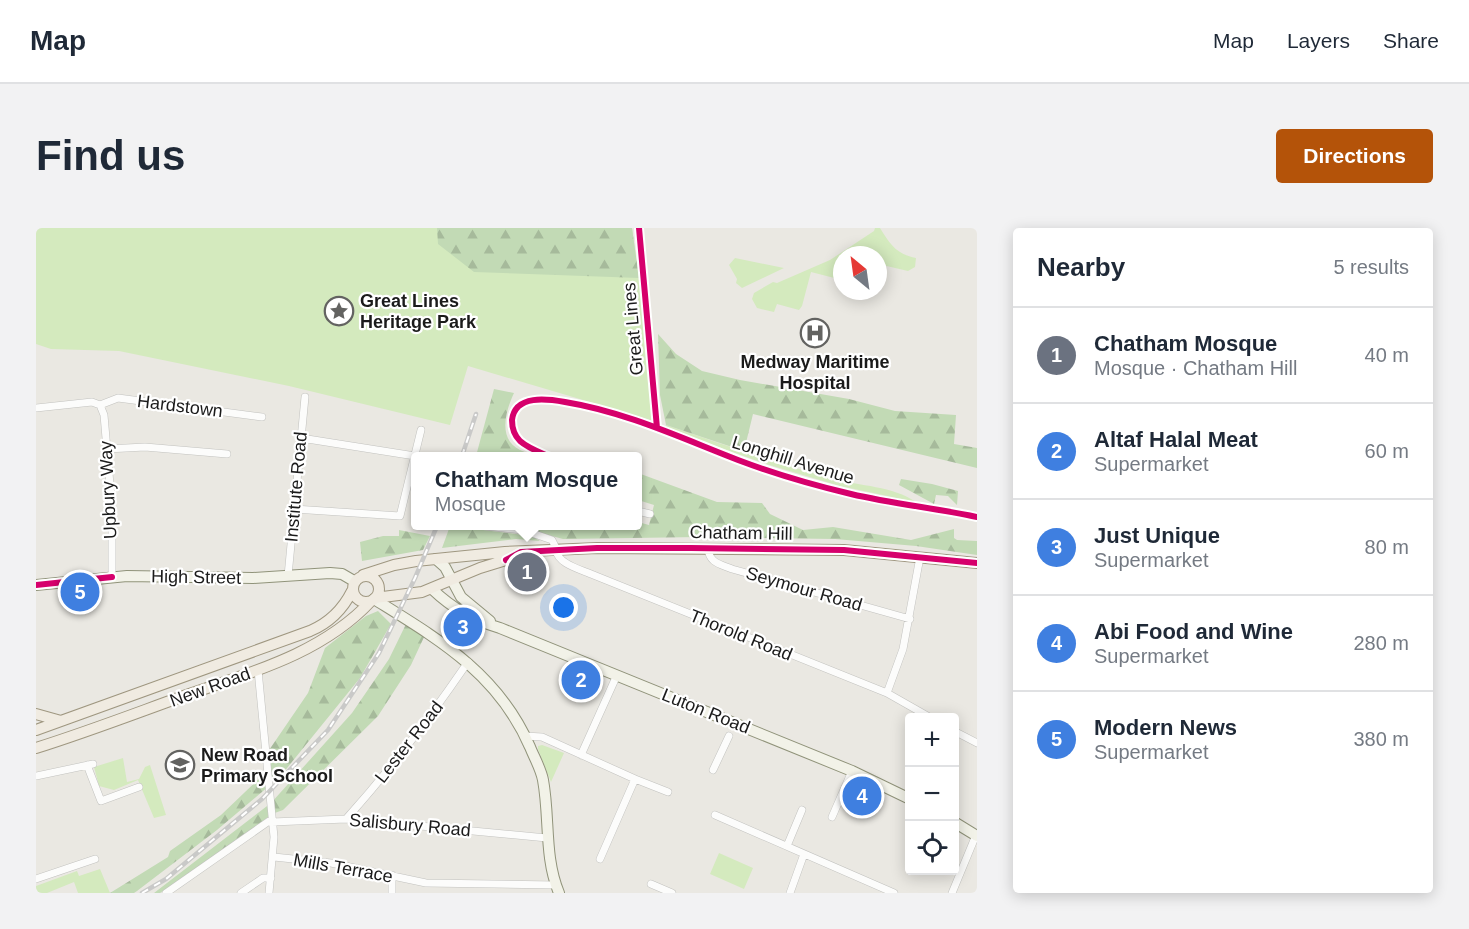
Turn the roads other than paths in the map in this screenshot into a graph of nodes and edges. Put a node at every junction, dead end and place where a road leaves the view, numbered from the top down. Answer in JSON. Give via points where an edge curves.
{"nodes":[{"id":1,"x":305,"y":397,"type":"dead end"},
{"id":2,"x":100,"y":405,"type":"junction"},
{"id":3,"x":36,"y":408,"type":"edge"},
{"id":4,"x":262,"y":417,"type":"dead end"},
{"id":5,"x":421,"y":430,"type":"dead end"},
{"id":6,"x":301,"y":438,"type":"junction"},
{"id":7,"x":107,"y":449,"type":"junction"},
{"id":8,"x":416,"y":452,"type":"edge"},
{"id":9,"x":540,"y":452,"type":"edge"},
{"id":10,"x":227,"y":454,"type":"dead end"},
{"id":11,"x":411,"y":455,"type":"edge"},
{"id":12,"x":411,"y":472,"type":"edge"},
{"id":13,"x":294,"y":509,"type":"junction"},
{"id":14,"x":642,"y":512,"type":"edge"},
{"id":15,"x":650,"y":514,"type":"dead end"},
{"id":16,"x":977,"y":517,"type":"edge"},
{"id":17,"x":523,"y":530,"type":"edge"},
{"id":18,"x":708,"y":548,"type":"junction"},
{"id":19,"x":557,"y":550,"type":"junction"},
{"id":20,"x":521,"y":552,"type":"junction"},
{"id":21,"x":920,"y":556,"type":"junction"},
{"id":22,"x":436,"y":559,"type":"junction"},
{"id":23,"x":977,"y":563,"type":"edge"},
{"id":24,"x":288,"y":576,"type":"junction"},
{"id":25,"x":112,"y":577,"type":"junction"},
{"id":26,"x":452,"y":580,"type":"junction"},
{"id":27,"x":357,"y":582,"type":"junction"},
{"id":28,"x":36,"y":585,"type":"edge"},
{"id":29,"x":432,"y":589,"type":"junction"},
{"id":30,"x":373,"y":599,"type":"junction"},
{"id":31,"x":910,"y":620,"type":"junction"},
{"id":32,"x":500,"y":628,"type":"junction"},
{"id":33,"x":468,"y":662,"type":"junction"},
{"id":34,"x":258,"y":670,"type":"junction"},
{"id":35,"x":617,"y":675,"type":"junction"},
{"id":36,"x":887,"y":693,"type":"junction"},
{"id":37,"x":924,"y":713,"type":"edge"},
{"id":38,"x":36,"y":714,"type":"edge"},
{"id":39,"x":61,"y":721,"type":"junction"},
{"id":40,"x":36,"y":730,"type":"edge"},
{"id":41,"x":959,"y":734,"type":"edge"},
{"id":42,"x":525,"y":736,"type":"junction"},
{"id":43,"x":729,"y":736,"type":"dead end"},
{"id":44,"x":977,"y":743,"type":"edge"},
{"id":45,"x":37,"y":748,"type":"edge"},
{"id":46,"x":581,"y":755,"type":"junction"},
{"id":47,"x":713,"y":770,"type":"dead end"},
{"id":48,"x":852,"y":771,"type":"junction"},
{"id":49,"x":36,"y":776,"type":"edge"},
{"id":50,"x":635,"y":779,"type":"junction"},
{"id":51,"x":139,"y":787,"type":"dead end"},
{"id":52,"x":668,"y":792,"type":"dead end"},
{"id":53,"x":905,"y":797,"type":"edge"},
{"id":54,"x":802,"y":810,"type":"dead end"},
{"id":55,"x":715,"y":815,"type":"dead end"},
{"id":56,"x":831,"y":817,"type":"dead end"},
{"id":57,"x":346,"y":819,"type":"junction"},
{"id":58,"x":272,"y":820,"type":"junction"},
{"id":59,"x":959,"y":825,"type":"edge"},
{"id":60,"x":976,"y":836,"type":"edge"},
{"id":61,"x":547,"y":838,"type":"junction"},
{"id":62,"x":787,"y":846,"type":"junction"},
{"id":63,"x":804,"y":854,"type":"junction"},
{"id":64,"x":274,"y":857,"type":"junction"},
{"id":65,"x":95,"y":858,"type":"dead end"},
{"id":66,"x":600,"y":859,"type":"dead end"},
{"id":67,"x":392,"y":875,"type":"junction"},
{"id":68,"x":272,"y":878,"type":"junction"},
{"id":69,"x":36,"y":879,"type":"edge"},
{"id":70,"x":651,"y":884,"type":"dead end"},
{"id":71,"x":462,"y":885,"type":"junction"},
{"id":72,"x":557,"y":889,"type":"edge"},
{"id":73,"x":166,"y":893,"type":"edge"},
{"id":74,"x":241,"y":893,"type":"edge"},
{"id":75,"x":269,"y":893,"type":"edge"},
{"id":76,"x":392,"y":893,"type":"edge"},
{"id":77,"x":462,"y":893,"type":"edge"},
{"id":78,"x":672,"y":893,"type":"edge"},
{"id":79,"x":790,"y":893,"type":"edge"},
{"id":80,"x":894,"y":893,"type":"edge"},
{"id":81,"x":952,"y":893,"type":"edge"}],
"edges":[{"from":1,"to":6,"type":"street","name":"Institute Road"},
{"from":2,"to":3,"type":"street","name":"Hardstown","via":[[94,402]]},
{"from":2,"to":4,"type":"street","name":"Hardstown","via":[[118,398]]},
{"from":2,"to":7,"type":"street","name":"Upbury Way"},
{"from":5,"to":8,"type":"street"},
{"from":6,"to":11,"type":"street"},
{"from":6,"to":13,"type":"street","name":"Institute Road"},
{"from":7,"to":10,"type":"street","via":[[145,447]]},
{"from":7,"to":25,"type":"street","name":"Upbury Way"},
{"from":9,"to":16,"type":"street","name":"Longhill Avenue","via":[[517,438],[512,422],[519,407],[530,400],[548,399],[643,423],[741,461],[828,488]]},
{"from":12,"to":13,"type":"street","via":[[400,516]]},
{"from":13,"to":24,"type":"street","name":"Institute Road"},
{"from":14,"to":15,"type":"street"},
{"from":17,"to":19,"type":"street","name":"Thorold Road","via":[[552,540]]},
{"from":18,"to":19,"type":"main road","name":"Chatham Hill"},
{"from":18,"to":21,"type":"main road","name":"Chatham Hill","via":[[844,550]]},
{"from":18,"to":31,"type":"street","name":"Seymour Road","via":[[712,560],[725,566]]},
{"from":19,"to":20,"type":"main road","name":"Chatham Hill"},
{"from":19,"to":36,"type":"street","name":"Thorold Road","via":[[563,561],[591,574]]},
{"from":20,"to":22,"type":"main road","name":"Chatham Hill"},
{"from":20,"to":26,"type":"main road","name":"Chatham Hill"},
{"from":21,"to":23,"type":"main road","name":"Chatham Hill"},
{"from":21,"to":31,"type":"street"},
{"from":22,"to":26,"type":"street","name":"Luton Road"},
{"from":22,"to":27,"type":"main road","name":"Chatham Hill","via":[[404,563]]},
{"from":24,"to":25,"type":"street","name":"High Street"},
{"from":24,"to":27,"type":"street","name":"High Street","via":[[338,573]]},
{"from":25,"to":28,"type":"street","name":"High Street"},
{"from":26,"to":29,"type":"main road","name":"Chatham Hill"},
{"from":26,"to":32,"type":"street","name":"Luton Road","via":[[463,599]]},
{"from":27,"to":30,"type":"main road","via":[[359,600]]},
{"from":27,"to":30,"type":"main road","via":[[373,577],[378,584]]},
{"from":27,"to":39,"type":"main road","name":"New Road","via":[[337,613],[316,628]]},
{"from":29,"to":30,"type":"main road","name":"Chatham Hill"},
{"from":29,"to":32,"type":"street","name":"Luton Road","via":[[460,612]]},
{"from":30,"to":33,"type":"street"},
{"from":30,"to":34,"type":"main road","name":"New Road","via":[[326,639]]},
{"from":31,"to":36,"type":"street"},
{"from":32,"to":35,"type":"street","name":"Luton Road"},
{"from":33,"to":42,"type":"street","via":[[489,682]]},
{"from":33,"to":57,"type":"street","name":"Lester Road","via":[[429,721]]},
{"from":34,"to":45,"type":"main road","name":"New Road"},
{"from":34,"to":58,"type":"street"},
{"from":35,"to":46,"type":"street"},
{"from":35,"to":48,"type":"street","name":"Luton Road"},
{"from":36,"to":37,"type":"street","name":"Thorold Road"},
{"from":38,"to":39,"type":"main road"},
{"from":39,"to":40,"type":"main road","name":"New Road"},
{"from":41,"to":44,"type":"street"},
{"from":42,"to":46,"type":"street","via":[[542,737]]},
{"from":42,"to":61,"type":"street","via":[[543,780]]},
{"from":43,"to":47,"type":"street"},
{"from":46,"to":50,"type":"street"},
{"from":48,"to":53,"type":"street","name":"Luton Road"},
{"from":48,"to":56,"type":"street"},
{"from":49,"to":51,"type":"street","via":[[90,764],[101,801]]},
{"from":50,"to":52,"type":"street"},
{"from":50,"to":66,"type":"street"},
{"from":54,"to":62,"type":"street"},
{"from":55,"to":62,"type":"street"},
{"from":57,"to":58,"type":"street","name":"Salisbury Road"},
{"from":57,"to":61,"type":"street","name":"Salisbury Road"},
{"from":58,"to":64,"type":"street"},
{"from":58,"to":73,"type":"street"},
{"from":59,"to":60,"type":"street"},
{"from":60,"to":81,"type":"street"},
{"from":61,"to":72,"type":"street"},
{"from":62,"to":63,"type":"street"},
{"from":63,"to":79,"type":"street"},
{"from":63,"to":80,"type":"street"},
{"from":64,"to":67,"type":"street","name":"Mills Terrace"},
{"from":64,"to":68,"type":"street"},
{"from":65,"to":69,"type":"street"},
{"from":67,"to":71,"type":"street","name":"Mills Terrace","via":[[426,883]]},
{"from":67,"to":76,"type":"street"},
{"from":68,"to":74,"type":"street","via":[[263,878]]},
{"from":68,"to":75,"type":"street"},
{"from":70,"to":78,"type":"street"},
{"from":71,"to":72,"type":"street","name":"Mills Terrace"},
{"from":71,"to":77,"type":"street"}]}
